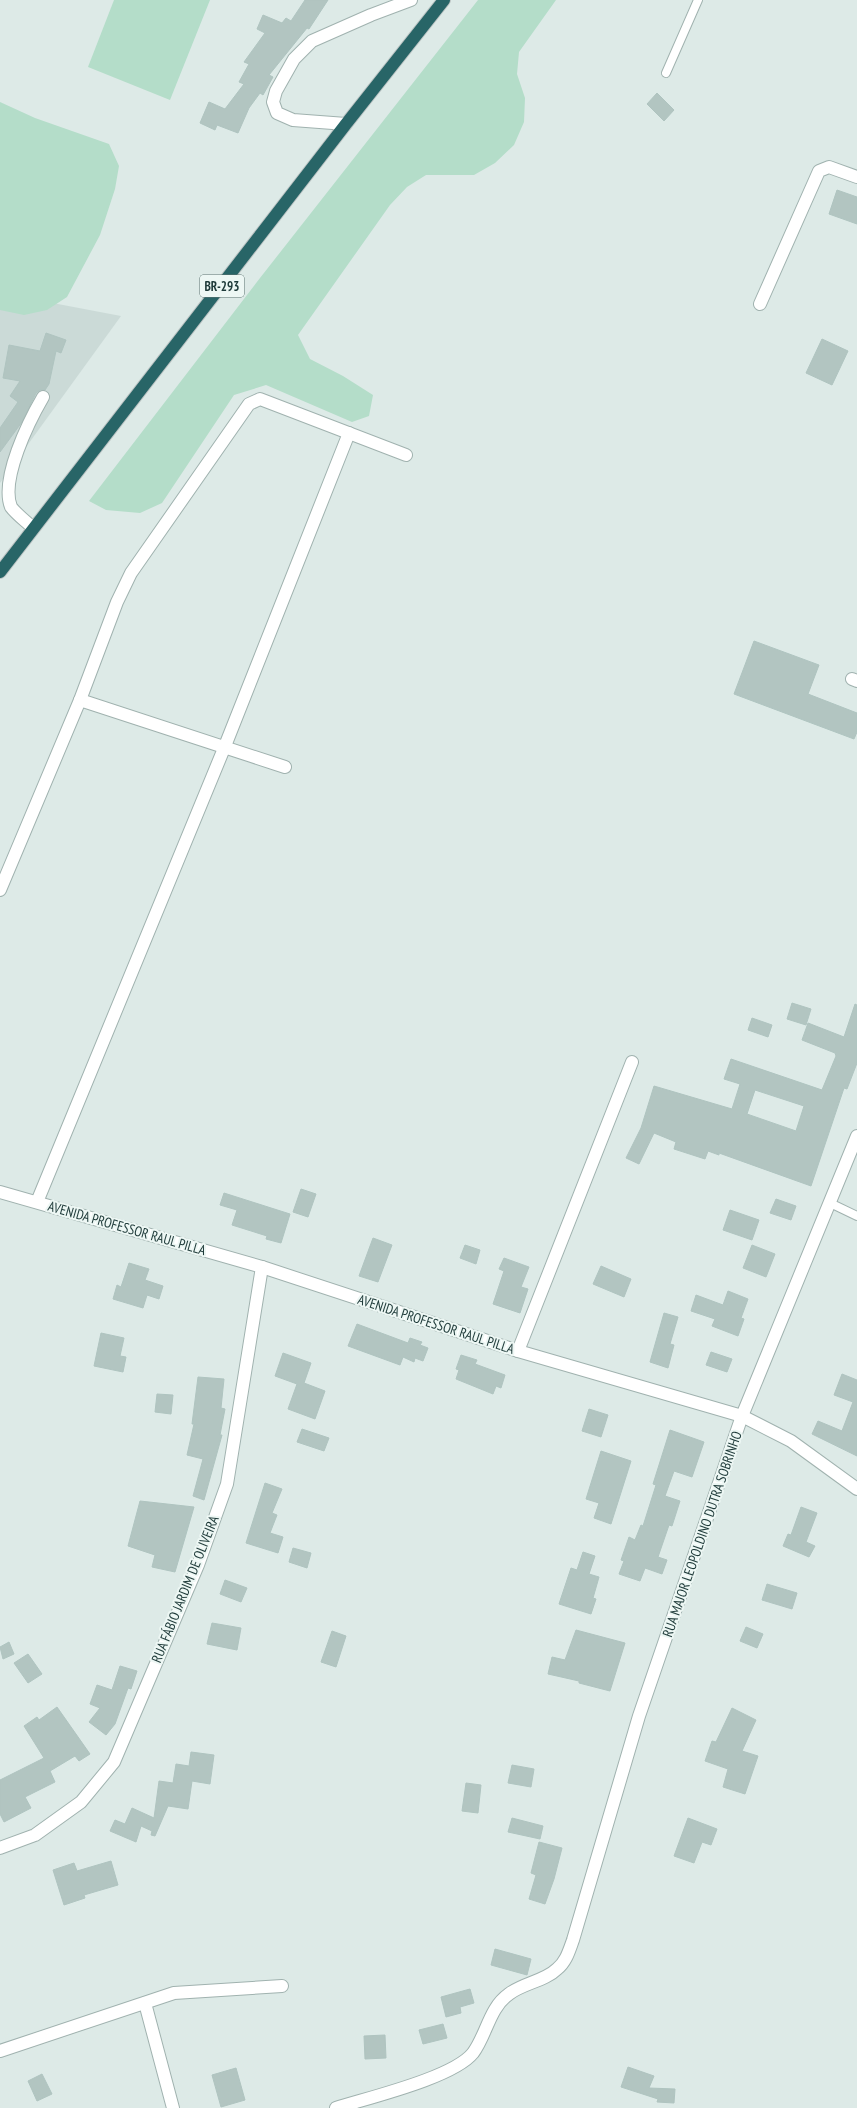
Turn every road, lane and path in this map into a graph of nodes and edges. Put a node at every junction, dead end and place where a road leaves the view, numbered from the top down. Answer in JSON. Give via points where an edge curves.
{"nodes":[{"id":1,"x":410,"y":0,"type":"edge"},
{"id":2,"x":444,"y":0,"type":"edge"},
{"id":3,"x":698,"y":0,"type":"edge"},
{"id":4,"x":666,"y":73,"type":"dead end"},
{"id":5,"x":346,"y":124,"type":"junction"},
{"id":6,"x":857,"y":177,"type":"edge"},
{"id":7,"x":760,"y":304,"type":"dead end"},
{"id":8,"x":43,"y":397,"type":"dead end"},
{"id":9,"x":349,"y":433,"type":"junction"},
{"id":10,"x":406,"y":455,"type":"dead end"},
{"id":11,"x":33,"y":528,"type":"junction"},
{"id":12,"x":0,"y":572,"type":"edge"},
{"id":13,"x":80,"y":700,"type":"junction"},
{"id":14,"x":225,"y":746,"type":"junction"},
{"id":15,"x":285,"y":766,"type":"dead end"},
{"id":16,"x":0,"y":890,"type":"edge"},
{"id":17,"x":632,"y":1062,"type":"dead end"},
{"id":18,"x":857,"y":1136,"type":"edge"},
{"id":19,"x":0,"y":1192,"type":"edge"},
{"id":20,"x":37,"y":1202,"type":"junction"},
{"id":21,"x":830,"y":1203,"type":"junction"},
{"id":22,"x":857,"y":1216,"type":"edge"},
{"id":23,"x":262,"y":1267,"type":"junction"},
{"id":24,"x":518,"y":1351,"type":"junction"},
{"id":25,"x":742,"y":1416,"type":"junction"},
{"id":26,"x":857,"y":1489,"type":"edge"},
{"id":27,"x":0,"y":1848,"type":"edge"},
{"id":28,"x":282,"y":1986,"type":"dead end"},
{"id":29,"x":145,"y":2003,"type":"junction"},
{"id":30,"x":0,"y":2051,"type":"edge"},
{"id":31,"x":172,"y":2108,"type":"edge"},
{"id":32,"x":336,"y":2108,"type":"edge"}],
"edges":[{"from":1,"to":5,"type":"street","via":[[312,42],[294,59],[276,91],[272,102],[277,113],[287,118]]},
{"from":2,"to":5,"type":"highway","number":"BR-293"},
{"from":3,"to":4,"type":"lane"},
{"from":5,"to":11,"type":"highway","number":"BR-293"},
{"from":6,"to":7,"type":"street","via":[[829,167],[819,170]]},
{"from":8,"to":11,"type":"street","via":[[14,451],[8,470],[6,493],[11,507]]},
{"from":9,"to":10,"type":"street"},
{"from":9,"to":13,"type":"street","via":[[260,399],[248,404],[131,573],[117,602]]},
{"from":9,"to":14,"type":"street"},
{"from":11,"to":12,"type":"highway","number":"BR-293"},
{"from":13,"to":14,"type":"street"},
{"from":13,"to":16,"type":"street"},
{"from":14,"to":15,"type":"street"},
{"from":14,"to":20,"type":"street"},
{"from":17,"to":24,"type":"street"},
{"from":18,"to":21,"type":"street","name":"RUA MAJOR LEOPOLDINO DUTRA SOBRINHO"},
{"from":19,"to":20,"type":"street","name":"AVENIDA PROFESSOR RAUL PILLA"},
{"from":20,"to":23,"type":"street","name":"AVENIDA PROFESSOR RAUL PILLA"},
{"from":21,"to":22,"type":"lane"},
{"from":21,"to":25,"type":"street","name":"RUA MAJOR LEOPOLDINO DUTRA SOBRINHO"},
{"from":23,"to":24,"type":"street","name":"AVENIDA PROFESSOR RAUL PILLA"},
{"from":23,"to":27,"type":"street","name":"RUA FÁBIO JARDIM DE OLIVEIRA","via":[[227,1484],[198,1565],[114,1762],[81,1802],[35,1835]]},
{"from":24,"to":25,"type":"street","name":"AVENIDA PROFESSOR RAUL PILLA"},
{"from":25,"to":26,"type":"street","name":"AVENIDA PROFESSOR RAUL PILLA","via":[[790,1441]]},
{"from":25,"to":32,"type":"street","name":"RUA MAJOR LEOPOLDINO DUTRA SOBRINHO","via":[[640,1716],[566,1958],[557,1970],[510,1993],[500,2001],[472,2053],[455,2067]]},
{"from":28,"to":29,"type":"street","via":[[174,1993]]},
{"from":29,"to":30,"type":"street"},
{"from":29,"to":31,"type":"street"}]}
